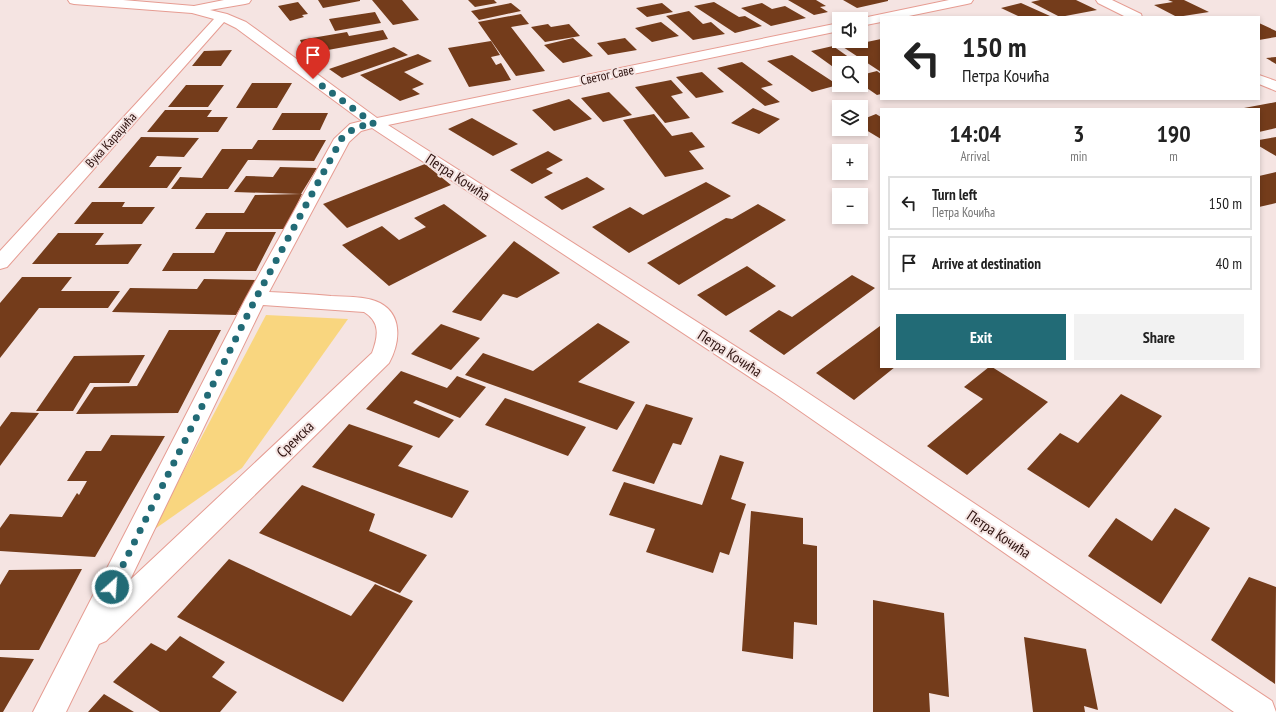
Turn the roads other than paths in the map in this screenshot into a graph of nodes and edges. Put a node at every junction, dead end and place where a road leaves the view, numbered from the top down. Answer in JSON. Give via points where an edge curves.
{"nodes":[{"id":1,"x":74,"y":0,"type":"edge"},
{"id":2,"x":245,"y":0,"type":"edge"},
{"id":3,"x":967,"y":0,"type":"edge"},
{"id":4,"x":1102,"y":0,"type":"edge"},
{"id":5,"x":192,"y":9,"type":"junction"},
{"id":6,"x":891,"y":16,"type":"edge"},
{"id":7,"x":1134,"y":16,"type":"edge"},
{"id":8,"x":222,"y":17,"type":"junction"},
{"id":9,"x":880,"y":18,"type":"edge"},
{"id":10,"x":868,"y":21,"type":"edge"},
{"id":11,"x":832,"y":28,"type":"edge"},
{"id":12,"x":1260,"y":79,"type":"edge"},
{"id":13,"x":1276,"y":87,"type":"edge"},
{"id":14,"x":374,"y":124,"type":"junction"},
{"id":15,"x":0,"y":263,"type":"edge"},
{"id":16,"x":256,"y":298,"type":"junction"},
{"id":17,"x":85,"y":642,"type":"junction"},
{"id":18,"x":49,"y":712,"type":"edge"},
{"id":19,"x":1261,"y":712,"type":"edge"}],
"edges":[{"from":1,"to":5,"type":"street"},
{"from":2,"to":5,"type":"street"},
{"from":3,"to":6,"type":"street"},
{"from":4,"to":7,"type":"street"},
{"from":5,"to":8,"type":"street","name":"Петра Кочића"},
{"from":8,"to":14,"type":"street","name":"Петра Кочића","via":[[240,25]]},
{"from":8,"to":15,"type":"street","name":"Вука Караџића"},
{"from":9,"to":10,"type":"street"},
{"from":11,"to":14,"type":"street","name":"Светог Саве"},
{"from":12,"to":13,"type":"street"},
{"from":14,"to":16,"type":"street","name":"Сремска","via":[[356,127],[342,138]]},
{"from":14,"to":19,"type":"street","name":"Петра Кочића","via":[[785,389]]},
{"from":16,"to":17,"type":"street","name":"Сремска"},
{"from":16,"to":17,"type":"street","name":"Сремска","via":[[357,304],[373,308],[388,327],[388,343],[381,357]]},
{"from":17,"to":18,"type":"street","name":"Сремска"}]}
